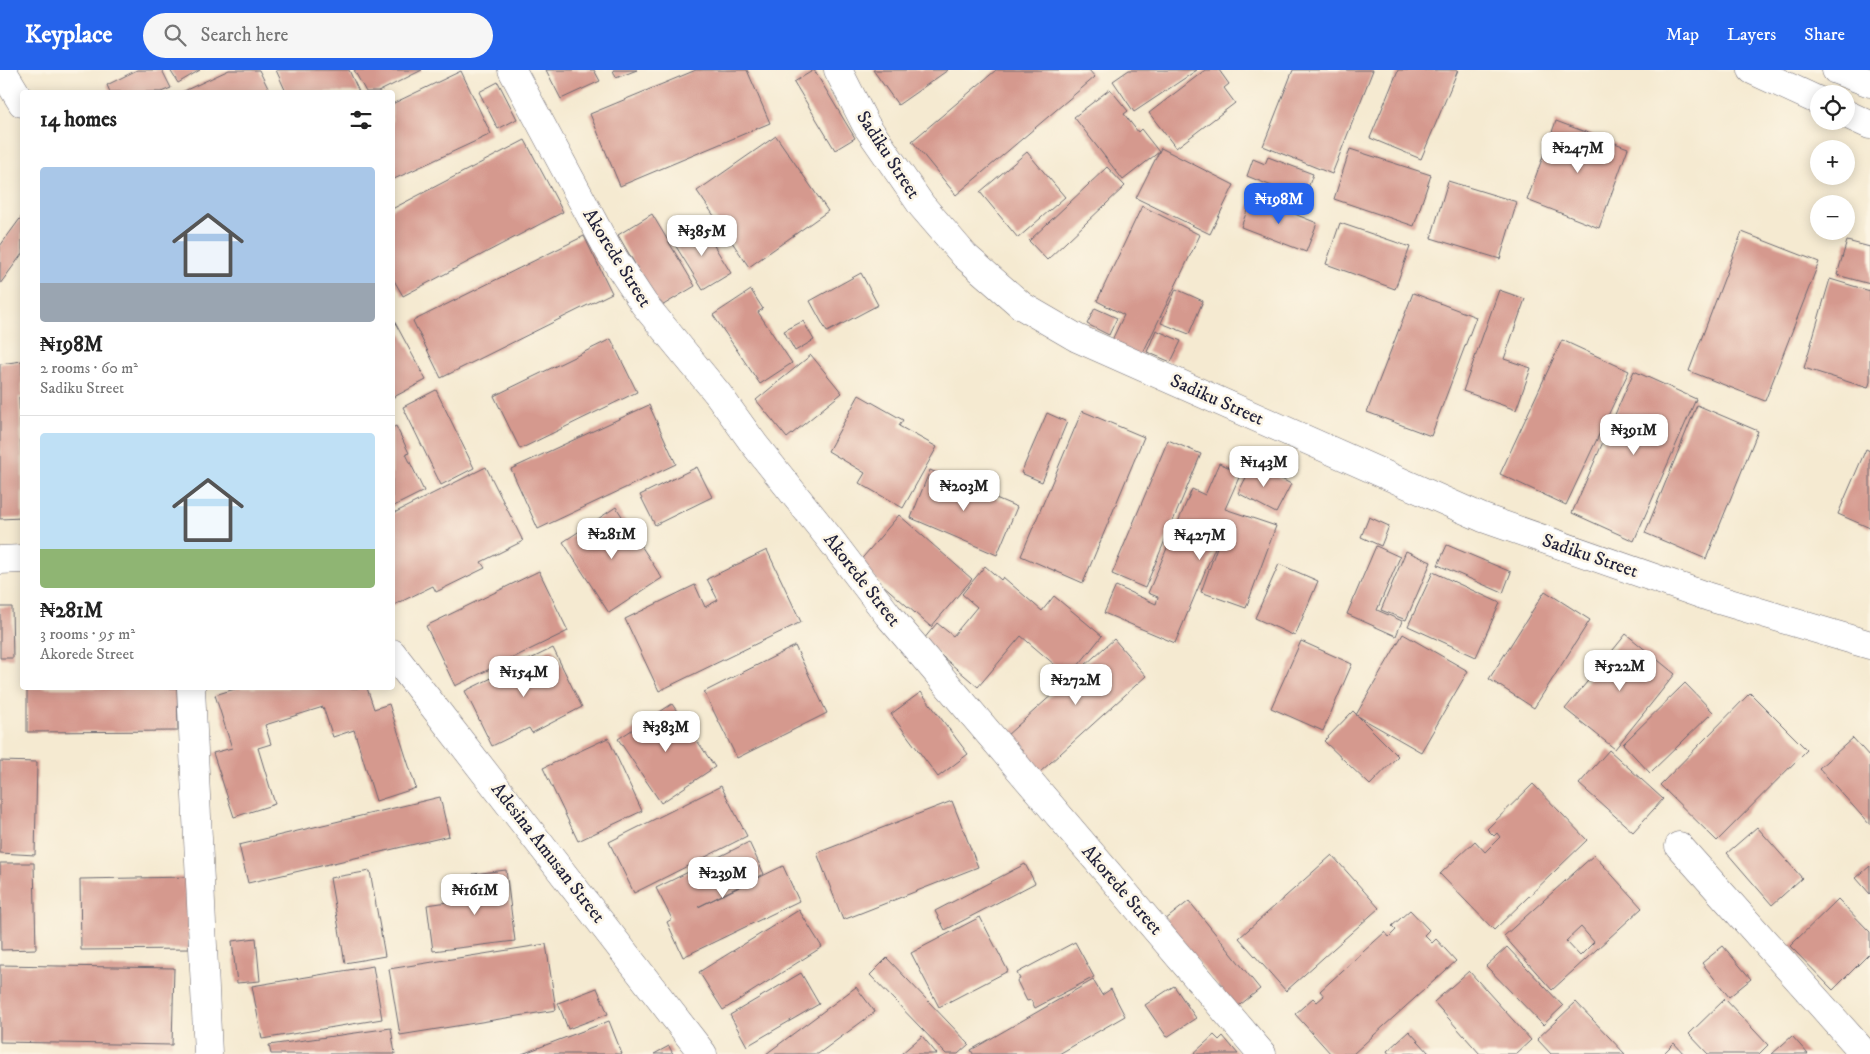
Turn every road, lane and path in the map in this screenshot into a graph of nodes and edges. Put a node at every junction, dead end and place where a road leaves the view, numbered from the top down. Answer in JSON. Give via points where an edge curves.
{"nodes":[{"id":1,"x":2,"y":70,"type":"edge"},
{"id":2,"x":512,"y":70,"type":"edge"},
{"id":3,"x":838,"y":70,"type":"edge"},
{"id":4,"x":1752,"y":70,"type":"edge"},
{"id":5,"x":1836,"y":70,"type":"edge"},
{"id":6,"x":1870,"y":83,"type":"edge"},
{"id":7,"x":1810,"y":98,"type":"edge"},
{"id":8,"x":20,"y":100,"type":"edge"},
{"id":9,"x":1855,"y":118,"type":"edge"},
{"id":10,"x":1870,"y":125,"type":"edge"},
{"id":11,"x":0,"y":560,"type":"edge"},
{"id":12,"x":20,"y":560,"type":"edge"},
{"id":13,"x":1870,"y":645,"type":"edge"},
{"id":14,"x":395,"y":657,"type":"edge"},
{"id":15,"x":191,"y":690,"type":"edge"},
{"id":16,"x":1679,"y":846,"type":"dead end"},
{"id":17,"x":208,"y":1054,"type":"edge"},
{"id":18,"x":703,"y":1054,"type":"edge"},
{"id":19,"x":1262,"y":1054,"type":"edge"},
{"id":20,"x":1866,"y":1054,"type":"edge"}],
"edges":[{"from":1,"to":8,"type":"street"},
{"from":2,"to":19,"type":"street","name":"Akorede Street","via":[[609,251],[644,304],[718,394],[888,615]]},
{"from":3,"to":13,"type":"street","name":"Sadiku Street","via":[[877,142],[922,206],[965,256],[1022,306],[1077,338],[1483,518],[1709,597]]},
{"from":4,"to":7,"type":"street"},
{"from":5,"to":6,"type":"street"},
{"from":9,"to":10,"type":"street"},
{"from":11,"to":12,"type":"street"},
{"from":14,"to":18,"type":"street","name":"Adesina Amusan Street"},
{"from":15,"to":17,"type":"street"},
{"from":16,"to":20,"type":"street"}]}
